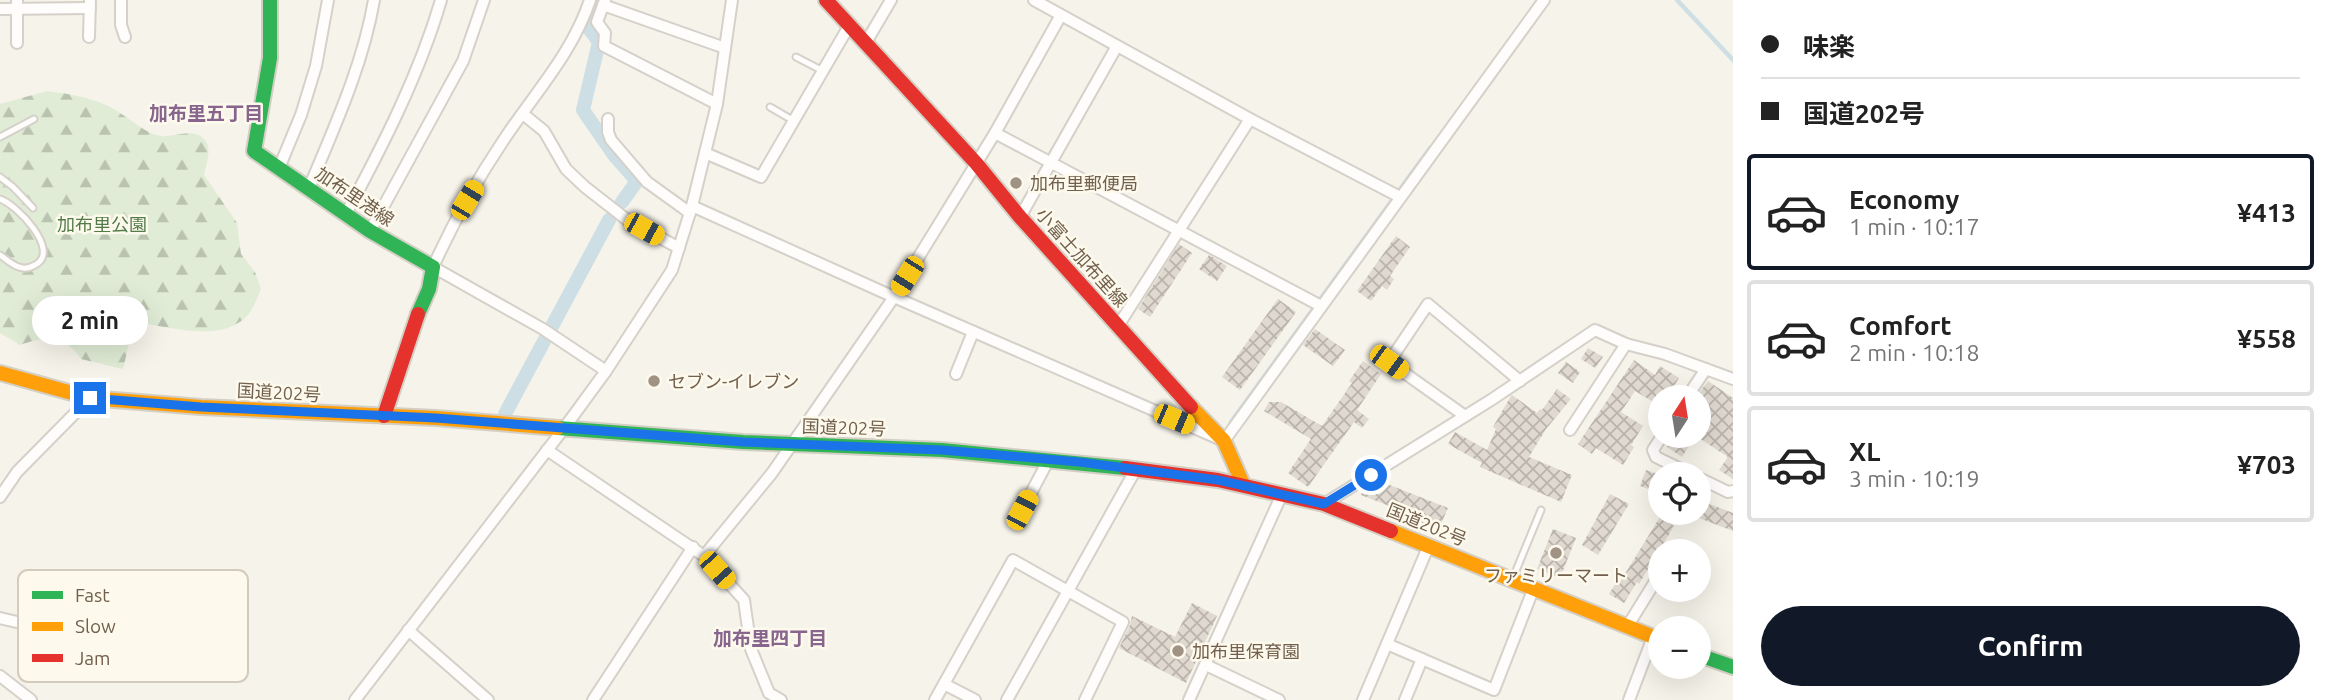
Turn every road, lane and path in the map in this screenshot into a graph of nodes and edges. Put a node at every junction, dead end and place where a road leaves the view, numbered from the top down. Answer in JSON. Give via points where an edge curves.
{"nodes":[{"id":1,"x":121,"y":0,"type":"edge"},
{"id":2,"x":270,"y":0,"type":"edge"},
{"id":3,"x":328,"y":0,"type":"edge"},
{"id":4,"x":374,"y":0,"type":"edge"},
{"id":5,"x":441,"y":0,"type":"edge"},
{"id":6,"x":484,"y":0,"type":"edge"},
{"id":7,"x":590,"y":0,"type":"edge"},
{"id":8,"x":732,"y":0,"type":"edge"},
{"id":9,"x":826,"y":0,"type":"edge"},
{"id":10,"x":891,"y":0,"type":"edge"},
{"id":11,"x":1034,"y":0,"type":"edge"},
{"id":12,"x":1544,"y":0,"type":"edge"},
{"id":13,"x":604,"y":2,"type":"edge"},
{"id":14,"x":17,"y":4,"type":"edge"},
{"id":15,"x":90,"y":4,"type":"edge"},
{"id":16,"x":0,"y":9,"type":"edge"},
{"id":17,"x":1061,"y":15,"type":"junction"},
{"id":18,"x":849,"y":26,"type":"junction"},
{"id":19,"x":89,"y":37,"type":"dead end"},
{"id":20,"x":125,"y":37,"type":"dead end"},
{"id":21,"x":17,"y":43,"type":"dead end"},
{"id":22,"x":865,"y":44,"type":"junction"},
{"id":23,"x":1117,"y":46,"type":"junction"},
{"id":24,"x":725,"y":48,"type":"junction"},
{"id":25,"x":796,"y":57,"type":"dead end"},
{"id":26,"x":822,"y":71,"type":"junction"},
{"id":27,"x":717,"y":104,"type":"junction"},
{"id":28,"x":770,"y":107,"type":"dead end"},
{"id":29,"x":523,"y":114,"type":"junction"},
{"id":30,"x":1250,"y":118,"type":"junction"},
{"id":31,"x":34,"y":119,"type":"dead end"},
{"id":32,"x":608,"y":119,"type":"dead end"},
{"id":33,"x":794,"y":121,"type":"junction"},
{"id":34,"x":995,"y":133,"type":"junction"},
{"id":35,"x":0,"y":137,"type":"edge"},
{"id":36,"x":705,"y":153,"type":"junction"},
{"id":37,"x":1051,"y":162,"type":"junction"},
{"id":38,"x":976,"y":163,"type":"junction"},
{"id":39,"x":279,"y":168,"type":"junction"},
{"id":40,"x":0,"y":177,"type":"edge"},
{"id":41,"x":309,"y":188,"type":"junction"},
{"id":42,"x":1396,"y":194,"type":"junction"},
{"id":43,"x":0,"y":199,"type":"edge"},
{"id":44,"x":33,"y":208,"type":"dead end"},
{"id":45,"x":691,"y":209,"type":"junction"},
{"id":46,"x":346,"y":214,"type":"junction"},
{"id":47,"x":1020,"y":217,"type":"junction"},
{"id":48,"x":1178,"y":230,"type":"junction"},
{"id":49,"x":370,"y":231,"type":"junction"},
{"id":50,"x":679,"y":248,"type":"junction"},
{"id":51,"x":0,"y":255,"type":"edge"},
{"id":52,"x":433,"y":267,"type":"junction"},
{"id":53,"x":894,"y":297,"type":"junction"},
{"id":54,"x":1317,"y":303,"type":"junction"},
{"id":55,"x":1118,"y":326,"type":"junction"},
{"id":56,"x":973,"y":332,"type":"junction"},
{"id":57,"x":1626,"y":344,"type":"junction"},
{"id":58,"x":1706,"y":369,"type":"junction"},
{"id":59,"x":607,"y":370,"type":"junction"},
{"id":60,"x":0,"y":373,"type":"edge"},
{"id":61,"x":956,"y":374,"type":"dead end"},
{"id":62,"x":1733,"y":379,"type":"edge"},
{"id":63,"x":1520,"y":381,"type":"junction"},
{"id":64,"x":1695,"y":385,"type":"edge"},
{"id":65,"x":90,"y":398,"type":"junction"},
{"id":66,"x":384,"y":416,"type":"junction"},
{"id":67,"x":1465,"y":416,"type":"junction"},
{"id":68,"x":565,"y":427,"type":"junction"},
{"id":69,"x":1570,"y":430,"type":"dead end"},
{"id":70,"x":1224,"y":441,"type":"junction"},
{"id":71,"x":793,"y":444,"type":"junction"},
{"id":72,"x":1654,"y":448,"type":"edge"},
{"id":73,"x":547,"y":450,"type":"junction"},
{"id":74,"x":1049,"y":459,"type":"junction"},
{"id":75,"x":1667,"y":462,"type":"edge"},
{"id":76,"x":1136,"y":469,"type":"junction"},
{"id":77,"x":1243,"y":484,"type":"junction"},
{"id":78,"x":1711,"y":484,"type":"edge"},
{"id":79,"x":1733,"y":491,"type":"edge"},
{"id":80,"x":1282,"y":494,"type":"junction"},
{"id":81,"x":0,"y":497,"type":"edge"},
{"id":82,"x":1324,"y":504,"type":"junction"},
{"id":83,"x":1022,"y":510,"type":"dead end"},
{"id":84,"x":1541,"y":510,"type":"dead end"},
{"id":85,"x":1429,"y":545,"type":"junction"},
{"id":86,"x":693,"y":547,"type":"junction"},
{"id":87,"x":704,"y":556,"type":"junction"},
{"id":88,"x":1512,"y":581,"type":"junction"},
{"id":89,"x":1068,"y":590,"type":"junction"},
{"id":90,"x":1533,"y":590,"type":"junction"},
{"id":91,"x":1648,"y":593,"type":"edge"},
{"id":92,"x":0,"y":618,"type":"edge"},
{"id":93,"x":18,"y":622,"type":"edge"},
{"id":94,"x":1627,"y":627,"type":"junction"},
{"id":95,"x":408,"y":630,"type":"junction"},
{"id":96,"x":1648,"y":635,"type":"edge"},
{"id":97,"x":1387,"y":643,"type":"junction"},
{"id":98,"x":1422,"y":659,"type":"junction"},
{"id":99,"x":1648,"y":659,"type":"edge"},
{"id":100,"x":1711,"y":659,"type":"edge"},
{"id":101,"x":1206,"y":665,"type":"junction"},
{"id":102,"x":1733,"y":667,"type":"edge"},
{"id":103,"x":0,"y":676,"type":"edge"},
{"id":104,"x":944,"y":684,"type":"junction"},
{"id":105,"x":31,"y":700,"type":"edge"},
{"id":106,"x":355,"y":700,"type":"edge"},
{"id":107,"x":488,"y":700,"type":"edge"},
{"id":108,"x":593,"y":700,"type":"edge"},
{"id":109,"x":781,"y":700,"type":"edge"},
{"id":110,"x":935,"y":700,"type":"edge"},
{"id":111,"x":975,"y":700,"type":"edge"},
{"id":112,"x":1007,"y":700,"type":"edge"},
{"id":113,"x":1085,"y":700,"type":"edge"},
{"id":114,"x":1189,"y":700,"type":"edge"},
{"id":115,"x":1279,"y":700,"type":"edge"},
{"id":116,"x":1363,"y":700,"type":"edge"},
{"id":117,"x":1405,"y":700,"type":"edge"},
{"id":118,"x":1629,"y":700,"type":"edge"}],
"edges":[{"from":1,"to":20,"type":"street"},
{"from":2,"to":39,"type":"main road","name":"加布里港線","via":[[270,58],[254,151]]},
{"from":3,"to":39,"type":"street","via":[[316,66]]},
{"from":4,"to":41,"type":"street","via":[[344,101]]},
{"from":5,"to":46,"type":"street","via":[[409,89]]},
{"from":6,"to":49,"type":"street","via":[[463,61]]},
{"from":7,"to":29,"type":"street","via":[[564,57]]},
{"from":8,"to":24,"type":"street"},
{"from":9,"to":18,"type":"main road","name":"小富士加布里線"},
{"from":10,"to":22,"type":"street"},
{"from":11,"to":17,"type":"street"},
{"from":12,"to":42,"type":"street"},
{"from":13,"to":24,"type":"street"},
{"from":13,"to":27,"type":"street","via":[[597,22],[605,33],[604,47]]},
{"from":14,"to":15,"type":"street"},
{"from":14,"to":16,"type":"street"},
{"from":14,"to":21,"type":"street"},
{"from":15,"to":19,"type":"street"},
{"from":17,"to":23,"type":"street"},
{"from":17,"to":34,"type":"street"},
{"from":18,"to":22,"type":"main road","name":"小富士加布里線"},
{"from":18,"to":26,"type":"street"},
{"from":22,"to":38,"type":"main road","name":"小富士加布里線"},
{"from":23,"to":30,"type":"street"},
{"from":23,"to":37,"type":"street"},
{"from":24,"to":27,"type":"street"},
{"from":25,"to":26,"type":"lane"},
{"from":26,"to":33,"type":"street"},
{"from":27,"to":36,"type":"street"},
{"from":28,"to":33,"type":"lane"},
{"from":29,"to":50,"type":"street","via":[[544,131],[566,169],[585,187],[626,219]]},
{"from":29,"to":52,"type":"street","via":[[453,224]]},
{"from":30,"to":42,"type":"street"},
{"from":30,"to":48,"type":"street"},
{"from":31,"to":35,"type":"lane"},
{"from":32,"to":45,"type":"street","via":[[611,140],[647,182]]},
{"from":33,"to":36,"type":"street","via":[[761,177]]},
{"from":34,"to":37,"type":"street"},
{"from":34,"to":38,"type":"street"},
{"from":36,"to":45,"type":"street"},
{"from":37,"to":47,"type":"street"},
{"from":37,"to":48,"type":"street"},
{"from":38,"to":47,"type":"main road","name":"小富士加布里線"},
{"from":38,"to":53,"type":"street"},
{"from":39,"to":41,"type":"main road","name":"加布里港線"},
{"from":40,"to":44,"type":"lane"},
{"from":41,"to":46,"type":"main road","name":"加布里港線"},
{"from":42,"to":54,"type":"street"},
{"from":43,"to":51,"type":"lane","via":[[11,204],[39,237],[45,253],[31,268],[21,268]]},
{"from":45,"to":50,"type":"street"},
{"from":45,"to":53,"type":"street"},
{"from":46,"to":49,"type":"main road","name":"加布里港線"},
{"from":47,"to":55,"type":"main road","name":"小富士加布里線"},
{"from":48,"to":54,"type":"street"},
{"from":48,"to":55,"type":"street"},
{"from":49,"to":52,"type":"main road","name":"加布里港線"},
{"from":50,"to":59,"type":"street","via":[[672,270]]},
{"from":52,"to":59,"type":"street"},
{"from":52,"to":66,"type":"main road"},
{"from":53,"to":56,"type":"street"},
{"from":53,"to":71,"type":"street"},
{"from":54,"to":70,"type":"street"},
{"from":55,"to":70,"type":"main road","name":"小富士加布里線"},
{"from":56,"to":61,"type":"street"},
{"from":56,"to":70,"type":"street"},
{"from":57,"to":58,"type":"street"},
{"from":57,"to":63,"type":"street","via":[[1595,330]]},
{"from":57,"to":69,"type":"street"},
{"from":58,"to":62,"type":"street"},
{"from":58,"to":64,"type":"street"},
{"from":59,"to":68,"type":"street"},
{"from":60,"to":65,"type":"main road","name":"国道202号"},
{"from":63,"to":67,"type":"street"},
{"from":63,"to":67,"type":"street","via":[[1428,304],[1389,362]]},
{"from":65,"to":66,"type":"main road","name":"国道202号"},
{"from":65,"to":81,"type":"street","via":[[17,472]]},
{"from":66,"to":68,"type":"main road","name":"国道202号"},
{"from":67,"to":82,"type":"street"},
{"from":68,"to":71,"type":"main road","name":"国道202号"},
{"from":68,"to":73,"type":"street"},
{"from":70,"to":77,"type":"main road","name":"小富士加布里線"},
{"from":71,"to":74,"type":"main road","name":"国道202号"},
{"from":71,"to":87,"type":"street"},
{"from":72,"to":75,"type":"street","via":[[1656,457]]},
{"from":73,"to":86,"type":"street"},
{"from":73,"to":95,"type":"street"},
{"from":74,"to":76,"type":"main road","name":"国道202号"},
{"from":74,"to":83,"type":"street"},
{"from":76,"to":77,"type":"main road","name":"国道202号"},
{"from":76,"to":89,"type":"street"},
{"from":77,"to":80,"type":"main road","name":"国道202号"},
{"from":78,"to":79,"type":"street"},
{"from":80,"to":82,"type":"main road","name":"国道202号"},
{"from":80,"to":101,"type":"street"},
{"from":82,"to":85,"type":"main road","name":"国道202号"},
{"from":84,"to":88,"type":"lane"},
{"from":85,"to":88,"type":"main road","name":"国道202号"},
{"from":85,"to":97,"type":"street"},
{"from":86,"to":87,"type":"street"},
{"from":86,"to":108,"type":"street"},
{"from":87,"to":109,"type":"street","via":[[744,600],[751,649],[769,693]]},
{"from":88,"to":90,"type":"main road","name":"国道202号"},
{"from":89,"to":104,"type":"street","via":[[1013,560]]},
{"from":89,"to":112,"type":"street"},
{"from":89,"to":113,"type":"street","via":[[1123,622]]},
{"from":90,"to":94,"type":"main road","name":"国道202号"},
{"from":90,"to":98,"type":"street","via":[[1494,690]]},
{"from":91,"to":94,"type":"street"},
{"from":92,"to":93,"type":"street"},
{"from":94,"to":96,"type":"main road","name":"国道202号"},
{"from":95,"to":106,"type":"street"},
{"from":95,"to":107,"type":"street"},
{"from":97,"to":98,"type":"street"},
{"from":97,"to":116,"type":"street"},
{"from":98,"to":117,"type":"street"},
{"from":99,"to":118,"type":"street"},
{"from":100,"to":102,"type":"main road"},
{"from":101,"to":114,"type":"street"},
{"from":101,"to":115,"type":"street"},
{"from":103,"to":105,"type":"street"},
{"from":104,"to":110,"type":"street"},
{"from":104,"to":111,"type":"street"}]}
